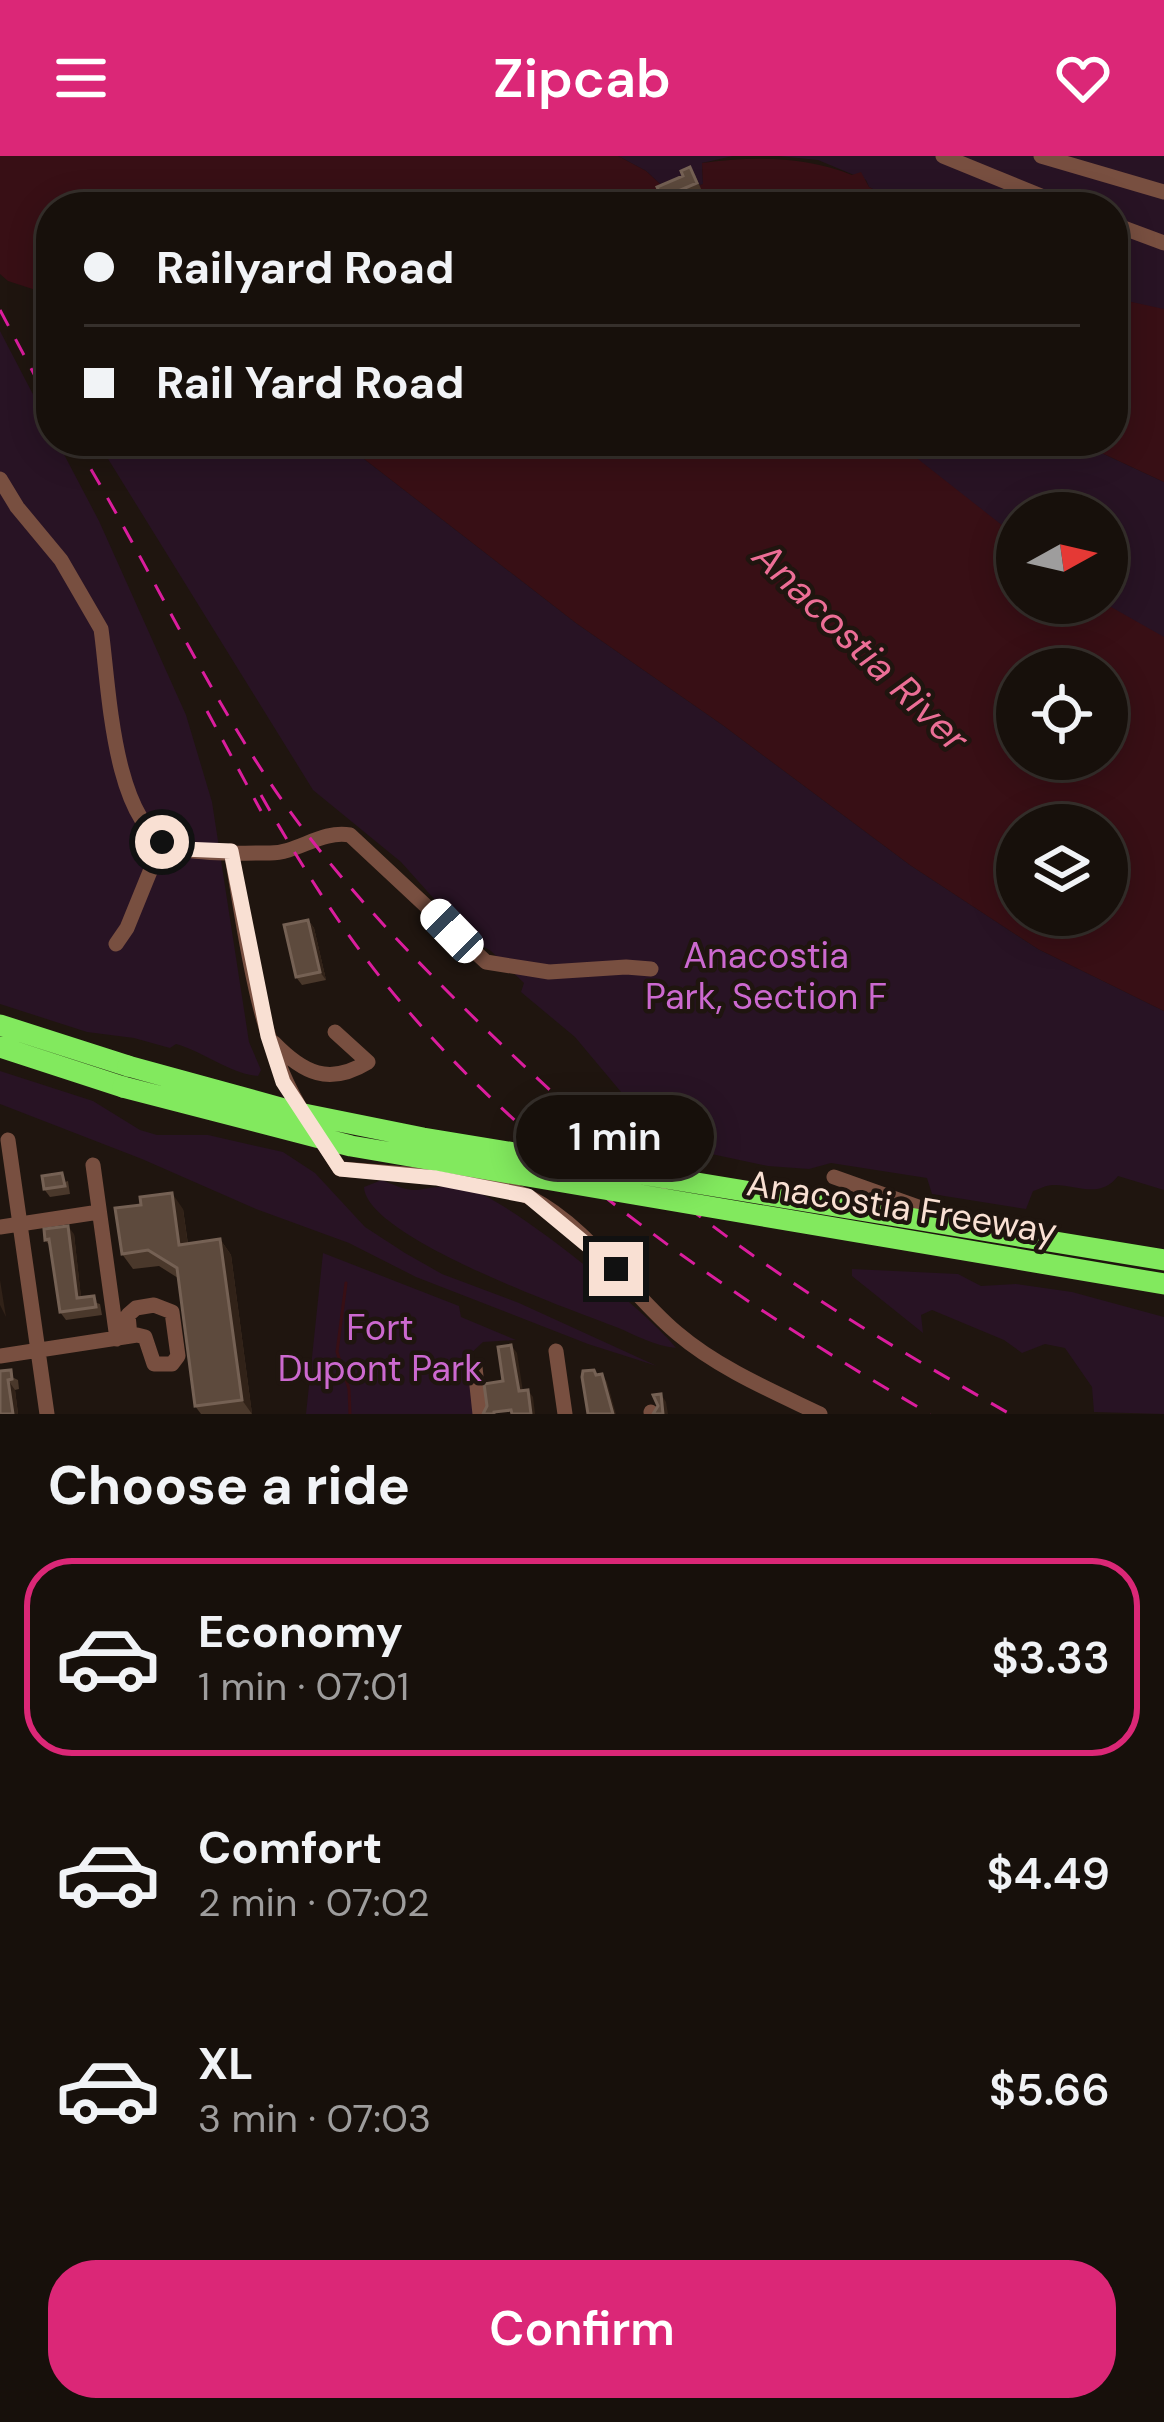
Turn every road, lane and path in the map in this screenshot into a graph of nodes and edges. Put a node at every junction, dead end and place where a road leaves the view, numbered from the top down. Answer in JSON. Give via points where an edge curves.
{"nodes":[{"id":1,"x":943,"y":156,"type":"edge"},
{"id":2,"x":1041,"y":156,"type":"edge"},
{"id":3,"x":1031,"y":192,"type":"edge"},
{"id":4,"x":1164,"y":193,"type":"edge"},
{"id":5,"x":1128,"y":230,"type":"edge"},
{"id":6,"x":1164,"y":243,"type":"edge"},
{"id":7,"x":0,"y":479,"type":"edge"},
{"id":8,"x":162,"y":842,"type":"junction"},
{"id":9,"x":231,"y":851,"type":"junction"},
{"id":10,"x":116,"y":944,"type":"dead end"},
{"id":11,"x":651,"y":970,"type":"dead end"},
{"id":12,"x":0,"y":1024,"type":"edge"},
{"id":13,"x":335,"y":1032,"type":"dead end"},
{"id":14,"x":268,"y":1036,"type":"junction"},
{"id":15,"x":0,"y":1047,"type":"edge"},
{"id":16,"x":125,"y":1076,"type":"junction"},
{"id":17,"x":8,"y":1140,"type":"dead end"},
{"id":18,"x":93,"y":1165,"type":"dead end"},
{"id":19,"x":834,"y":1177,"type":"dead end"},
{"id":20,"x":100,"y":1213,"type":"junction"},
{"id":21,"x":20,"y":1224,"type":"junction"},
{"id":22,"x":0,"y":1227,"type":"edge"},
{"id":23,"x":981,"y":1228,"type":"junction"},
{"id":24,"x":1164,"y":1260,"type":"edge"},
{"id":25,"x":1164,"y":1284,"type":"edge"},
{"id":26,"x":38,"y":1351,"type":"junction"},
{"id":27,"x":556,"y":1351,"type":"dead end"},
{"id":28,"x":0,"y":1356,"type":"edge"},
{"id":29,"x":475,"y":1367,"type":"dead end"},
{"id":30,"x":47,"y":1414,"type":"edge"},
{"id":31,"x":480,"y":1414,"type":"edge"},
{"id":32,"x":565,"y":1414,"type":"edge"},
{"id":33,"x":820,"y":1414,"type":"edge"}],
"edges":[{"from":1,"to":3,"type":"street"},
{"from":2,"to":4,"type":"street"},
{"from":5,"to":6,"type":"street"},
{"from":7,"to":8,"type":"street","via":[[89,604],[130,798]]},
{"from":8,"to":9,"type":"street"},
{"from":8,"to":10,"type":"street"},
{"from":9,"to":11,"type":"street","via":[[277,853],[350,835],[486,962]]},
{"from":9,"to":14,"type":"street"},
{"from":12,"to":16,"type":"highway","name":"Anacostia Freeway"},
{"from":13,"to":14,"type":"street","via":[[368,1062],[346,1076],[299,1069]]},
{"from":14,"to":33,"type":"street","via":[[283,1082],[340,1169],[528,1196],[596,1250],[674,1331]]},
{"from":15,"to":16,"type":"highway","name":"Anacostia Freeway"},
{"from":16,"to":23,"type":"highway","name":"Anacostia Freeway","bridge":true,"via":[[423,1138]]},
{"from":16,"to":25,"type":"highway","name":"Anacostia Freeway","bridge":true,"via":[[351,1146]]},
{"from":17,"to":21,"type":"street"},
{"from":18,"to":20,"type":"street"},
{"from":19,"to":23,"type":"street"},
{"from":20,"to":21,"type":"street"},
{"from":20,"to":26,"type":"street","via":[[124,1338]]},
{"from":21,"to":22,"type":"street"},
{"from":21,"to":26,"type":"street"},
{"from":23,"to":24,"type":"highway","name":"Anacostia Freeway","bridge":true},
{"from":26,"to":28,"type":"street"},
{"from":26,"to":30,"type":"street"},
{"from":27,"to":32,"type":"street"},
{"from":29,"to":31,"type":"street"}]}
